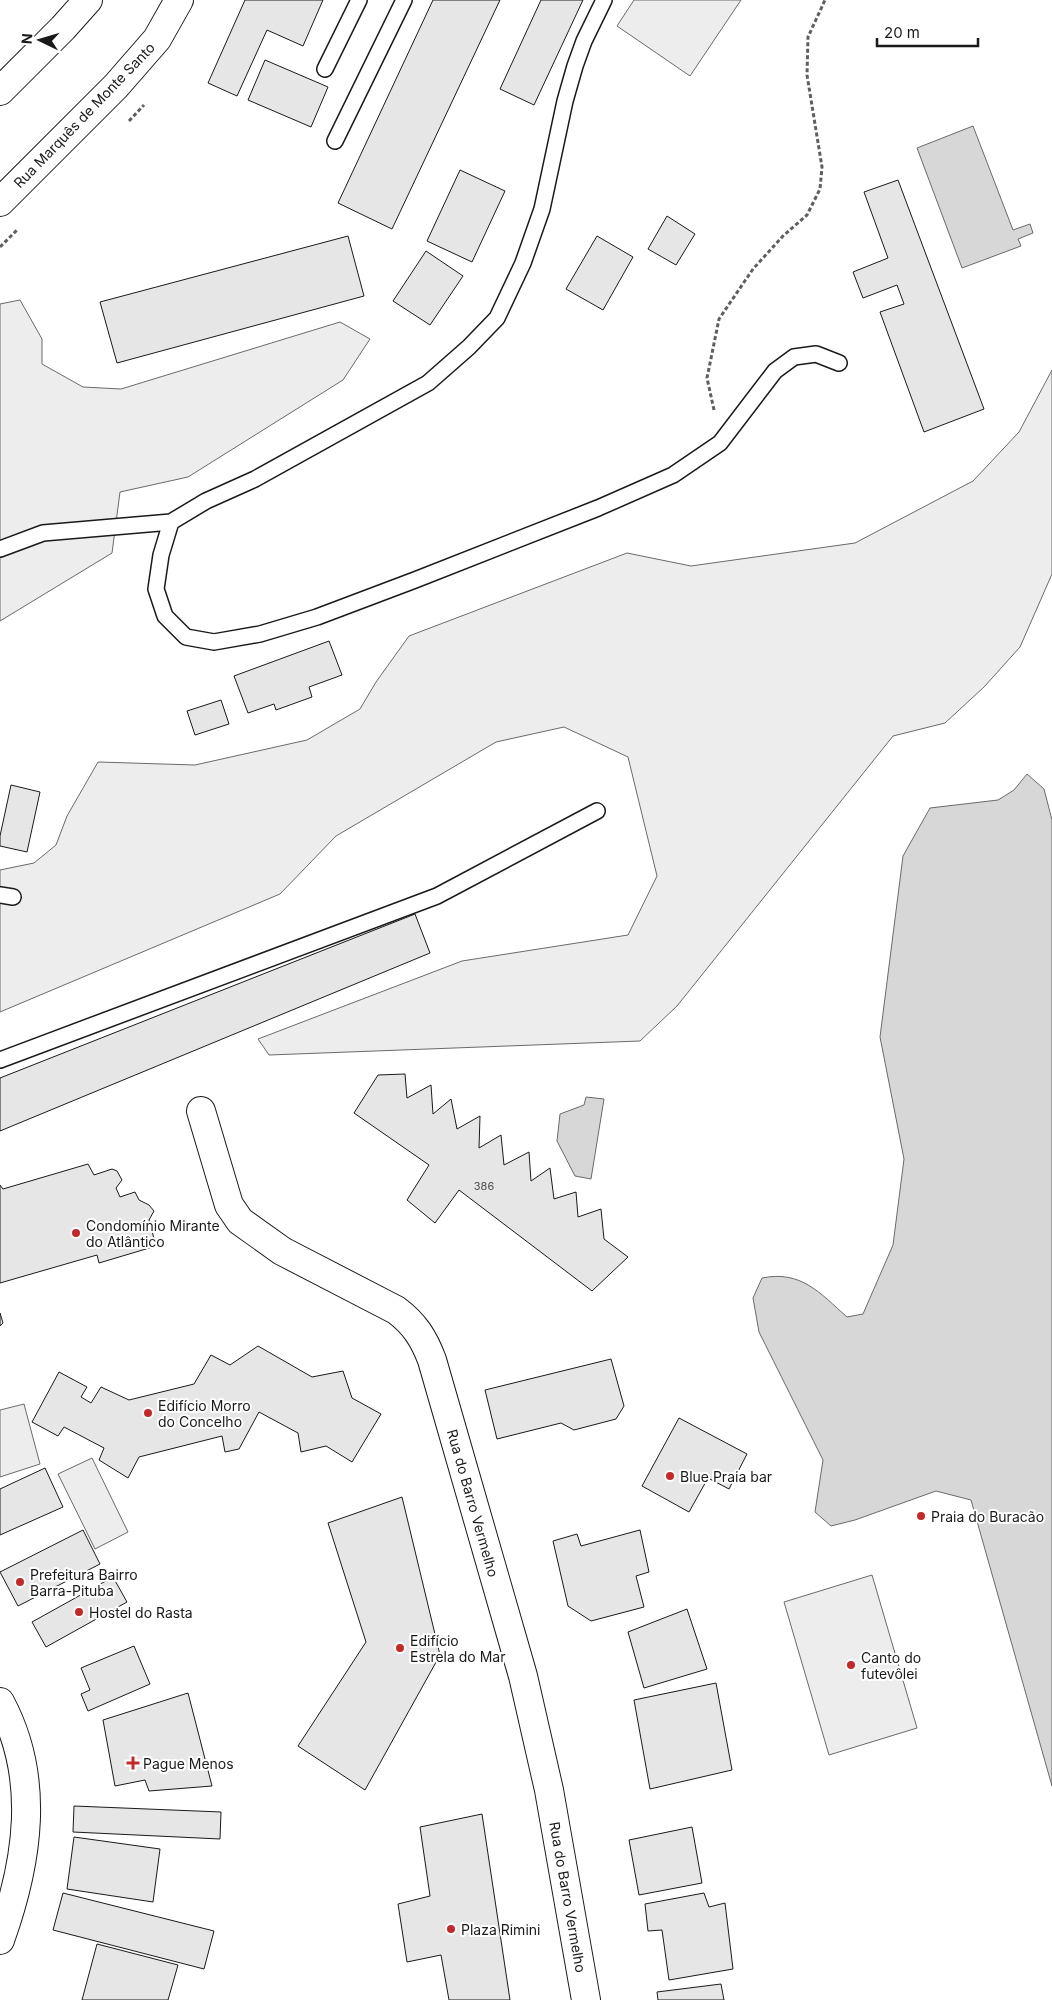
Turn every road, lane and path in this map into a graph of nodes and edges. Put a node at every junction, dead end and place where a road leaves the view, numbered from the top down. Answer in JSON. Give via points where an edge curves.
{"nodes":[{"id":1,"x":88,"y":0,"type":"edge"},
{"id":2,"x":179,"y":0,"type":"edge"},
{"id":3,"x":359,"y":0,"type":"edge"},
{"id":4,"x":404,"y":0,"type":"edge"},
{"id":5,"x":604,"y":0,"type":"edge"},
{"id":6,"x":825,"y":0,"type":"edge"},
{"id":7,"x":325,"y":69,"type":"dead end"},
{"id":8,"x":0,"y":91,"type":"edge"},
{"id":9,"x":335,"y":141,"type":"dead end"},
{"id":10,"x":0,"y":202,"type":"edge"},
{"id":11,"x":839,"y":363,"type":"dead end"},
{"id":12,"x":720,"y":443,"type":"junction"},
{"id":13,"x":171,"y":522,"type":"junction"},
{"id":14,"x":0,"y":549,"type":"edge"},
{"id":15,"x":597,"y":811,"type":"dead end"},
{"id":16,"x":0,"y":1060,"type":"edge"},
{"id":17,"x":201,"y":1111,"type":"dead end"},
{"id":18,"x":0,"y":1702,"type":"edge"},
{"id":19,"x":0,"y":1940,"type":"edge"},
{"id":20,"x":586,"y":2000,"type":"edge"}],
"edges":[{"from":1,"to":8,"type":"street"},
{"from":2,"to":10,"type":"street","name":"Rua Marquês de Monte Santo","via":[[157,40],[116,86]]},
{"from":3,"to":7,"type":"lane"},
{"from":4,"to":9,"type":"lane"},
{"from":5,"to":13,"type":"lane","via":[[584,40],[573,74],[542,209],[523,263],[497,318],[428,383]]},
{"from":6,"to":12,"type":"path","via":[[808,37],[807,76],[822,167],[820,189],[807,215],[753,269],[719,319],[707,378]]},
{"from":11,"to":12,"type":"lane","via":[[816,354],[794,357],[775,371]]},
{"from":12,"to":13,"type":"lane","via":[[673,475],[598,508],[317,617],[260,634],[214,642],[186,637],[165,616],[156,589],[161,555]]},
{"from":13,"to":14,"type":"lane","via":[[43,533]]},
{"from":15,"to":16,"type":"lane","via":[[436,896]]},
{"from":17,"to":20,"type":"street","name":"Rua do Barro Vermelho","via":[[229,1205],[240,1221],[282,1251],[396,1310],[424,1339],[523,1676],[549,1790]]},
{"from":18,"to":19,"type":"street","via":[[23,1764],[28,1812],[21,1867]]}]}
